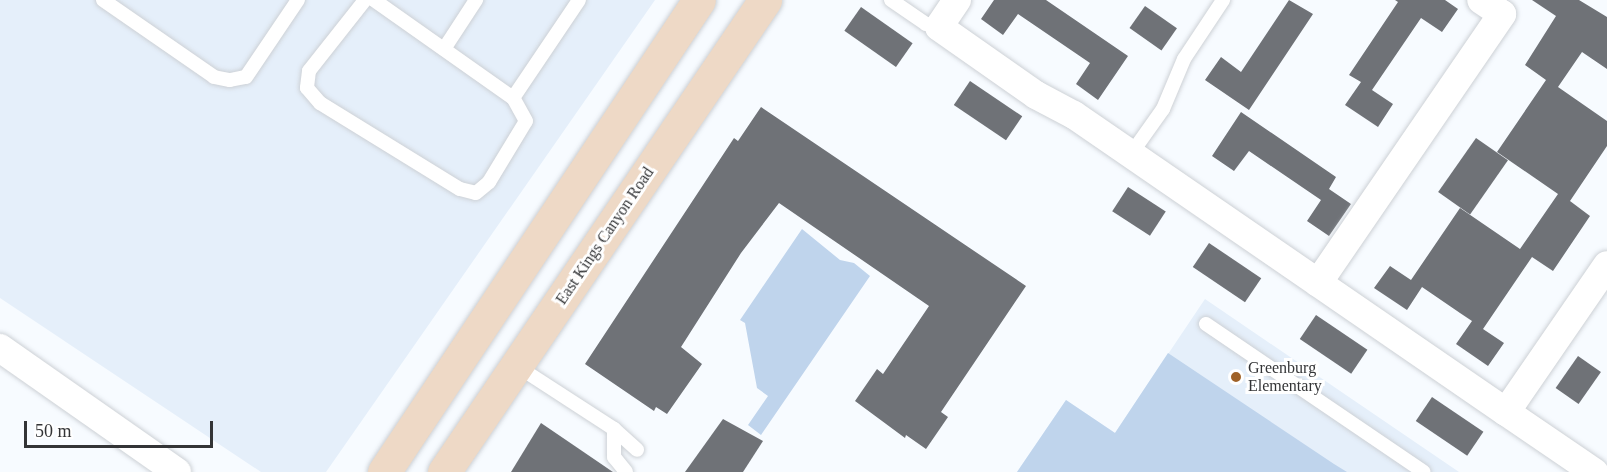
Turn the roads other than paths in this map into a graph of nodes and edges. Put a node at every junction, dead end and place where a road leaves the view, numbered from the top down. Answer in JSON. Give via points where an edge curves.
{"nodes":[{"id":1,"x":103,"y":0,"type":"edge"},
{"id":2,"x":298,"y":0,"type":"edge"},
{"id":3,"x":364,"y":0,"type":"edge"},
{"id":4,"x":374,"y":0,"type":"edge"},
{"id":5,"x":476,"y":0,"type":"edge"},
{"id":6,"x":579,"y":0,"type":"edge"},
{"id":7,"x":699,"y":0,"type":"edge"},
{"id":8,"x":765,"y":0,"type":"edge"},
{"id":9,"x":891,"y":0,"type":"edge"},
{"id":10,"x":957,"y":0,"type":"edge"},
{"id":11,"x":1223,"y":0,"type":"edge"},
{"id":12,"x":1481,"y":0,"type":"edge"},
{"id":13,"x":939,"y":27,"type":"junction"},
{"id":14,"x":444,"y":49,"type":"junction"},
{"id":15,"x":513,"y":98,"type":"junction"},
{"id":16,"x":1131,"y":154,"type":"junction"},
{"id":17,"x":1607,"y":265,"type":"edge"},
{"id":18,"x":1318,"y":283,"type":"junction"},
{"id":19,"x":1206,"y":324,"type":"dead end"},
{"id":20,"x":0,"y":350,"type":"edge"},
{"id":21,"x":517,"y":366,"type":"junction"},
{"id":22,"x":1506,"y":412,"type":"junction"},
{"id":23,"x":614,"y":429,"type":"junction"},
{"id":24,"x":637,"y":450,"type":"dead end"},
{"id":25,"x":177,"y":472,"type":"edge"},
{"id":26,"x":384,"y":472,"type":"edge"},
{"id":27,"x":444,"y":472,"type":"edge"},
{"id":28,"x":626,"y":472,"type":"edge"},
{"id":29,"x":1424,"y":472,"type":"edge"},
{"id":30,"x":1594,"y":472,"type":"edge"}],
"edges":[{"from":1,"to":2,"type":"lane","via":[[214,77],[230,80],[246,76]]},
{"from":3,"to":15,"type":"lane","via":[[309,71],[308,88],[320,103],[460,189],[476,193],[489,182],[526,121]]},
{"from":4,"to":14,"type":"lane"},
{"from":5,"to":14,"type":"lane"},
{"from":6,"to":15,"type":"lane"},
{"from":7,"to":26,"type":"main road"},
{"from":8,"to":21,"type":"main road","name":"East Kings Canyon Road"},
{"from":9,"to":13,"type":"lane","via":[[926,24]]},
{"from":10,"to":13,"type":"street"},
{"from":11,"to":16,"type":"lane","via":[[1184,59],[1163,109]]},
{"from":12,"to":18,"type":"street","via":[[1502,14]]},
{"from":13,"to":16,"type":"street","via":[[1036,95],[1074,115]]},
{"from":14,"to":15,"type":"lane"},
{"from":16,"to":18,"type":"street"},
{"from":17,"to":22,"type":"street"},
{"from":18,"to":22,"type":"street"},
{"from":19,"to":29,"type":"lane"},
{"from":20,"to":25,"type":"street"},
{"from":21,"to":23,"type":"lane"},
{"from":21,"to":27,"type":"main road","name":"East Kings Canyon Road"},
{"from":22,"to":30,"type":"street"},
{"from":23,"to":24,"type":"lane"},
{"from":23,"to":28,"type":"lane","via":[[615,457]]}]}
